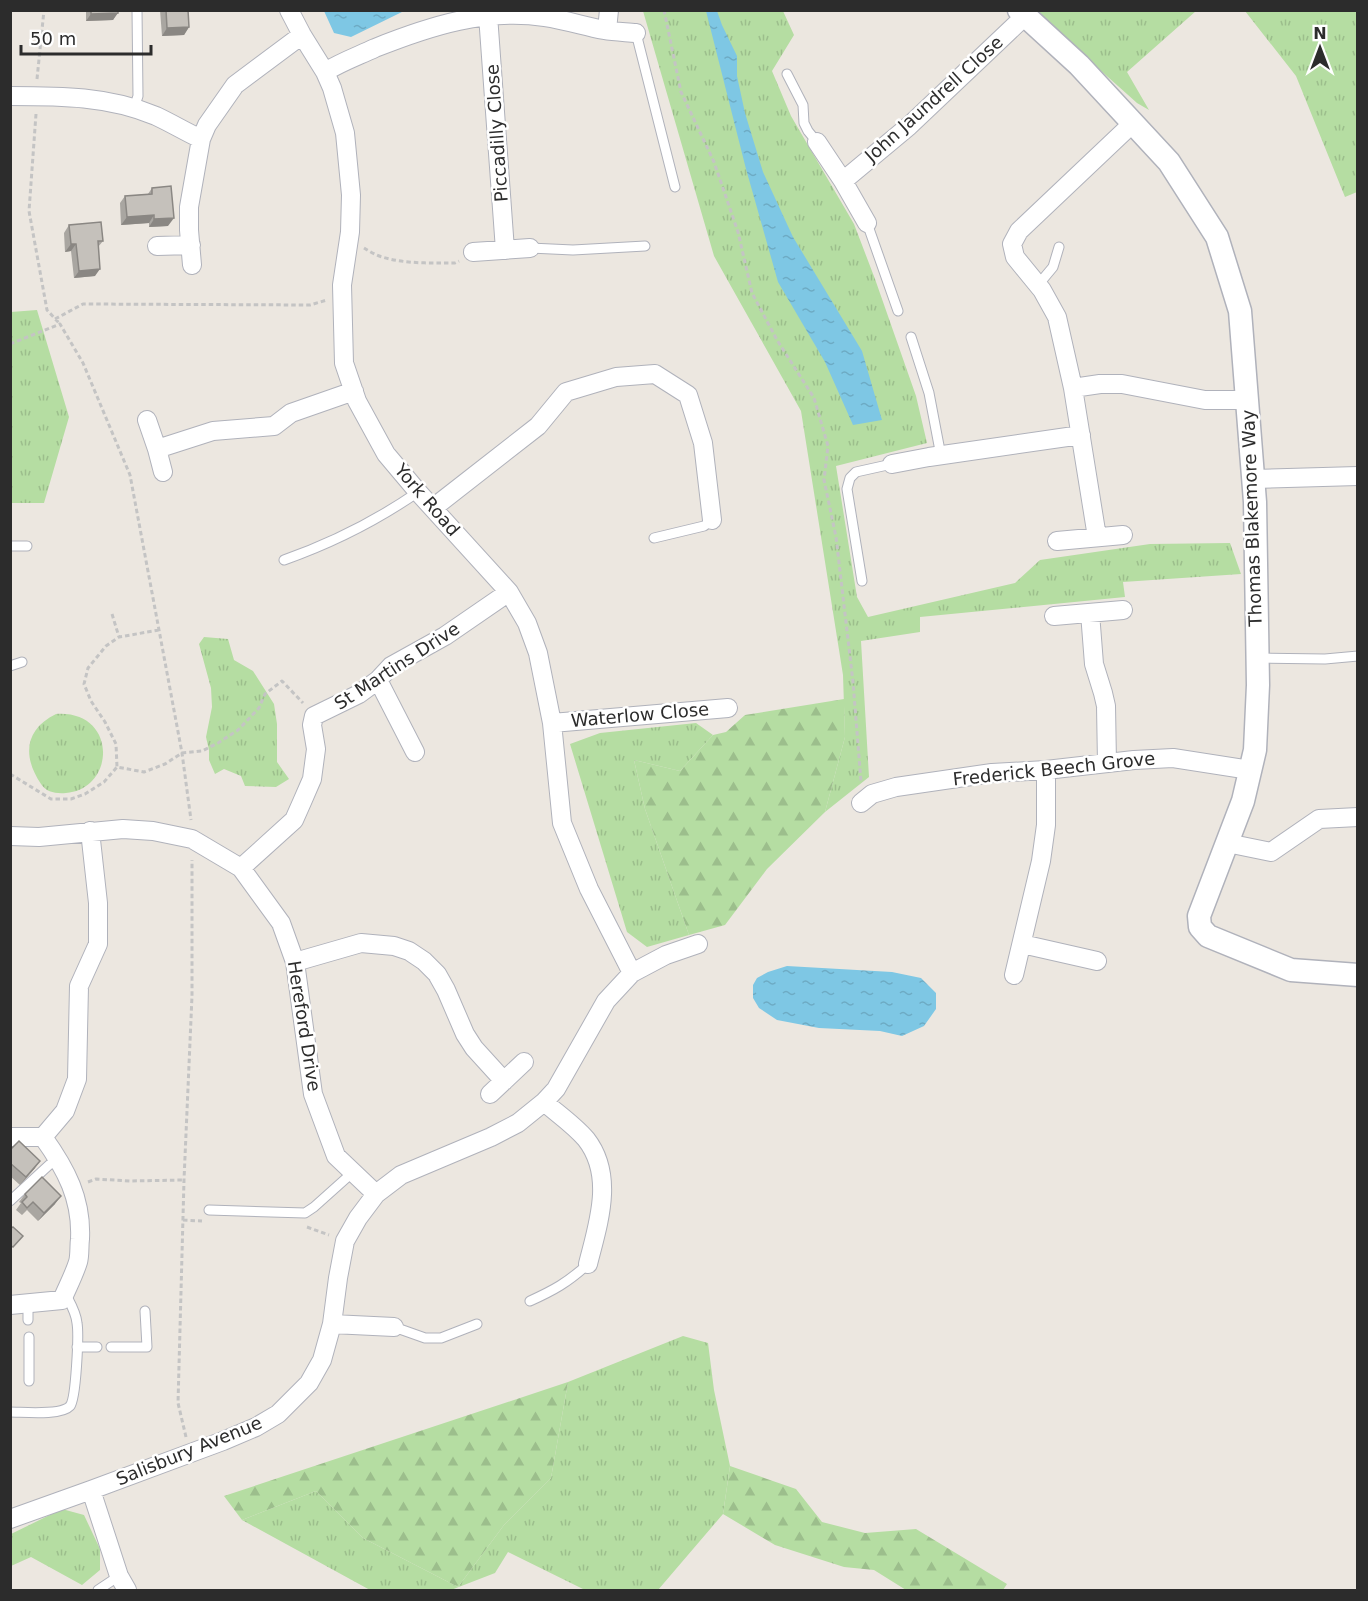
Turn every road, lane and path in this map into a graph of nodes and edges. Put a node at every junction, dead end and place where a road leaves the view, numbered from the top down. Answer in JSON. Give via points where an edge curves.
{"nodes":[{"id":1,"x":44,"y":10,"type":"edge"},
{"id":2,"x":137,"y":10,"type":"edge"},
{"id":3,"x":289,"y":10,"type":"edge"},
{"id":4,"x":609,"y":10,"type":"edge"},
{"id":5,"x":664,"y":10,"type":"edge"},
{"id":6,"x":1022,"y":13,"type":"edge"},
{"id":7,"x":488,"y":15,"type":"junction"},
{"id":8,"x":429,"y":19,"type":"edge"},
{"id":9,"x":607,"y":30,"type":"junction"},
{"id":10,"x":636,"y":33,"type":"joint"},
{"id":11,"x":302,"y":35,"type":"junction"},
{"id":12,"x":325,"y":72,"type":"junction"},
{"id":13,"x":786,"y":74,"type":"dead end"},
{"id":14,"x":37,"y":78,"type":"dead end"},
{"id":15,"x":10,"y":96,"type":"edge"},
{"id":16,"x":134,"y":108,"type":"junction"},
{"id":17,"x":36,"y":113,"type":"dead end"},
{"id":18,"x":1133,"y":123,"type":"junction"},
{"id":19,"x":201,"y":139,"type":"junction"},
{"id":20,"x":817,"y":142,"type":"joint"},
{"id":21,"x":843,"y":181,"type":"junction"},
{"id":22,"x":675,"y":187,"type":"dead end"},
{"id":23,"x":867,"y":224,"type":"joint"},
{"id":24,"x":349,"y":240,"type":"junction"},
{"id":25,"x":190,"y":245,"type":"junction"},
{"id":26,"x":157,"y":246,"type":"dead end"},
{"id":27,"x":645,"y":246,"type":"dead end"},
{"id":28,"x":1059,"y":247,"type":"dead end"},
{"id":29,"x":530,"y":248,"type":"joint"},
{"id":30,"x":505,"y":250,"type":"junction"},
{"id":31,"x":473,"y":252,"type":"joint"},
{"id":32,"x":192,"y":265,"type":"dead end"},
{"id":33,"x":1038,"y":285,"type":"junction"},
{"id":34,"x":342,"y":293,"type":"junction"},
{"id":35,"x":898,"y":311,"type":"dead end"},
{"id":36,"x":55,"y":319,"type":"junction"},
{"id":37,"x":60,"y":324,"type":"dead end"},
{"id":38,"x":911,"y":337,"type":"dead end"},
{"id":39,"x":1073,"y":388,"type":"junction"},
{"id":40,"x":354,"y":391,"type":"junction"},
{"id":41,"x":1247,"y":400,"type":"junction"},
{"id":42,"x":147,"y":420,"type":"dead end"},
{"id":43,"x":1081,"y":435,"type":"junction"},
{"id":44,"x":157,"y":449,"type":"junction"},
{"id":45,"x":941,"y":456,"type":"junction"},
{"id":46,"x":892,"y":464,"type":"joint"},
{"id":47,"x":163,"y":472,"type":"dead end"},
{"id":48,"x":1358,"y":476,"type":"edge"},
{"id":49,"x":1253,"y":479,"type":"junction"},
{"id":50,"x":418,"y":492,"type":"junction"},
{"id":51,"x":433,"y":508,"type":"junction"},
{"id":52,"x":712,"y":520,"type":"joint"},
{"id":53,"x":1123,"y":535,"type":"dead end"},
{"id":54,"x":1097,"y":537,"type":"junction"},
{"id":55,"x":654,"y":538,"type":"dead end"},
{"id":56,"x":1057,"y":541,"type":"dead end"},
{"id":57,"x":10,"y":546,"type":"edge"},
{"id":58,"x":27,"y":546,"type":"dead end"},
{"id":59,"x":284,"y":560,"type":"dead end"},
{"id":60,"x":862,"y":581,"type":"dead end"},
{"id":61,"x":509,"y":592,"type":"junction"},
{"id":62,"x":1123,"y":610,"type":"dead end"},
{"id":63,"x":1090,"y":613,"type":"junction"},
{"id":64,"x":112,"y":614,"type":"dead end"},
{"id":65,"x":1054,"y":616,"type":"dead end"},
{"id":66,"x":159,"y":630,"type":"dead end"},
{"id":67,"x":119,"y":637,"type":"junction"},
{"id":68,"x":1358,"y":656,"type":"edge"},
{"id":69,"x":1258,"y":658,"type":"junction"},
{"id":70,"x":22,"y":662,"type":"dead end"},
{"id":71,"x":10,"y":666,"type":"edge"},
{"id":72,"x":378,"y":680,"type":"junction"},
{"id":73,"x":728,"y":708,"type":"dead end"},
{"id":74,"x":314,"y":716,"type":"junction"},
{"id":75,"x":552,"y":723,"type":"junction"},
{"id":76,"x":415,"y":752,"type":"dead end"},
{"id":77,"x":1107,"y":763,"type":"junction"},
{"id":78,"x":117,"y":767,"type":"junction"},
{"id":79,"x":1046,"y":770,"type":"junction"},
{"id":80,"x":1250,"y":770,"type":"junction"},
{"id":81,"x":10,"y":774,"type":"edge"},
{"id":82,"x":861,"y":803,"type":"joint"},
{"id":83,"x":1358,"y":817,"type":"edge"},
{"id":84,"x":90,"y":831,"type":"junction"},
{"id":85,"x":10,"y":836,"type":"edge"},
{"id":86,"x":1227,"y":843,"type":"junction"},
{"id":87,"x":241,"y":868,"type":"junction"},
{"id":88,"x":698,"y":944,"type":"dead end"},
{"id":89,"x":1022,"y":944,"type":"junction"},
{"id":90,"x":1097,"y":961,"type":"dead end"},
{"id":91,"x":295,"y":962,"type":"junction"},
{"id":92,"x":632,"y":973,"type":"junction"},
{"id":93,"x":1014,"y":975,"type":"dead end"},
{"id":94,"x":1358,"y":975,"type":"edge"},
{"id":95,"x":524,"y":1062,"type":"dead end"},
{"id":96,"x":544,"y":1102,"type":"junction"},
{"id":97,"x":10,"y":1137,"type":"edge"},
{"id":98,"x":43,"y":1137,"type":"junction"},
{"id":99,"x":59,"y":1160,"type":"junction"},
{"id":100,"x":352,"y":1173,"type":"junction"},
{"id":101,"x":184,"y":1180,"type":"dead end"},
{"id":102,"x":72,"y":1188,"type":"junction"},
{"id":103,"x":376,"y":1194,"type":"junction"},
{"id":104,"x":10,"y":1201,"type":"edge"},
{"id":105,"x":209,"y":1210,"type":"dead end"},
{"id":106,"x":588,"y":1264,"type":"joint"},
{"id":107,"x":65,"y":1293,"type":"junction"},
{"id":108,"x":530,"y":1301,"type":"dead end"},
{"id":109,"x":22,"y":1310,"type":"edge"},
{"id":110,"x":145,"y":1311,"type":"dead end"},
{"id":111,"x":332,"y":1324,"type":"junction"},
{"id":112,"x":477,"y":1324,"type":"dead end"},
{"id":113,"x":394,"y":1327,"type":"joint"},
{"id":114,"x":28,"y":1337,"type":"dead end"},
{"id":115,"x":77,"y":1347,"type":"junction"},
{"id":116,"x":97,"y":1347,"type":"dead end"},
{"id":117,"x":111,"y":1347,"type":"dead end"},
{"id":118,"x":29,"y":1381,"type":"dead end"},
{"id":119,"x":10,"y":1412,"type":"edge"},
{"id":120,"x":92,"y":1490,"type":"junction"},
{"id":121,"x":10,"y":1519,"type":"edge"},
{"id":122,"x":123,"y":1583,"type":"edge"},
{"id":123,"x":98,"y":1590,"type":"edge"}],
"edges":[{"from":1,"to":14,"type":"path"},
{"from":2,"to":16,"type":"lane","via":[[138,96]]},
{"from":3,"to":11,"type":"street","name":"York Road"},
{"from":4,"to":9,"type":"street"},
{"from":5,"to":82,"type":"path","via":[[681,92],[714,162],[738,232],[752,293],[814,398],[828,446],[824,480],[846,619]]},
{"from":6,"to":18,"type":"street","name":"Thomas Blakemore Way","via":[[1079,65]]},
{"from":6,"to":21,"type":"street","name":"John Jaundrell Close","via":[[909,126]]},
{"from":7,"to":8,"type":"street","via":[[447,23]]},
{"from":7,"to":9,"type":"street","via":[[545,17]]},
{"from":7,"to":30,"type":"street","name":"Piccadilly Close"},
{"from":8,"to":12,"type":"street","via":[[406,36]]},
{"from":9,"to":10,"type":"street"},
{"from":10,"to":22,"type":"lane"},
{"from":11,"to":12,"type":"street","name":"York Road"},
{"from":11,"to":19,"type":"street","via":[[235,86]]},
{"from":12,"to":24,"type":"street","name":"York Road","via":[[345,134],[351,195]]},
{"from":13,"to":20,"type":"lane","via":[[803,105],[804,123]]},
{"from":15,"to":16,"type":"street","via":[[70,97]]},
{"from":16,"to":19,"type":"street"},
{"from":17,"to":36,"type":"path","via":[[29,211],[47,310]]},
{"from":18,"to":33,"type":"street","via":[[1019,231],[1012,244],[1015,257]]},
{"from":18,"to":41,"type":"street","name":"Thomas Blakemore Way","via":[[1169,162],[1217,237],[1240,311]]},
{"from":19,"to":25,"type":"street","via":[[189,207]]},
{"from":20,"to":21,"type":"street"},
{"from":21,"to":23,"type":"street"},
{"from":23,"to":35,"type":"lane"},
{"from":24,"to":31,"type":"path","via":[[381,257],[423,263],[455,263]]},
{"from":24,"to":34,"type":"street","name":"York Road"},
{"from":25,"to":26,"type":"street"},
{"from":25,"to":32,"type":"street"},
{"from":27,"to":29,"type":"lane"},
{"from":28,"to":33,"type":"lane","via":[[1053,267]]},
{"from":29,"to":30,"type":"street"},
{"from":30,"to":31,"type":"street"},
{"from":33,"to":39,"type":"street","via":[[1057,317]]},
{"from":34,"to":36,"type":"path","via":[[310,305],[83,304]]},
{"from":34,"to":40,"type":"street","name":"York Road","via":[[344,363]]},
{"from":36,"to":37,"type":"path"},
{"from":38,"to":45,"type":"lane","via":[[929,393]]},
{"from":39,"to":41,"type":"street","via":[[1122,384],[1205,400]]},
{"from":39,"to":43,"type":"street"},
{"from":40,"to":44,"type":"street","via":[[291,413],[274,426],[213,431]]},
{"from":40,"to":50,"type":"street","name":"York Road","via":[[386,454]]},
{"from":41,"to":49,"type":"street","name":"Thomas Blakemore Way"},
{"from":42,"to":44,"type":"street"},
{"from":43,"to":45,"type":"street"},
{"from":43,"to":54,"type":"street"},
{"from":44,"to":47,"type":"street"},
{"from":45,"to":46,"type":"street"},
{"from":46,"to":60,"type":"lane","via":[[856,472],[850,477],[847,489]]},
{"from":48,"to":49,"type":"street"},
{"from":49,"to":69,"type":"street","name":"Thomas Blakemore Way"},
{"from":50,"to":51,"type":"street","name":"York Road"},
{"from":50,"to":59,"type":"lane","via":[[342,537]]},
{"from":51,"to":52,"type":"street","via":[[538,426],[566,392],[616,376],[656,375],[688,395],[703,443]]},
{"from":51,"to":61,"type":"street","name":"York Road"},
{"from":52,"to":55,"type":"lane","via":[[704,526]]},
{"from":53,"to":54,"type":"street"},
{"from":54,"to":56,"type":"street"},
{"from":57,"to":58,"type":"lane"},
{"from":61,"to":72,"type":"street","name":"St Martins Drive","via":[[445,636],[391,666]]},
{"from":61,"to":75,"type":"street","name":"York Road","via":[[538,653]]},
{"from":62,"to":63,"type":"street"},
{"from":63,"to":65,"type":"street"},
{"from":63,"to":77,"type":"street","via":[[1094,664],[1106,706]]},
{"from":64,"to":67,"type":"path"},
{"from":66,"to":67,"type":"path"},
{"from":67,"to":78,"type":"path","via":[[88,668],[84,684],[116,744]]},
{"from":68,"to":69,"type":"lane"},
{"from":69,"to":80,"type":"street","name":"Thomas Blakemore Way","via":[[1255,750]]},
{"from":70,"to":71,"type":"lane"},
{"from":72,"to":74,"type":"street","name":"St Martins Drive"},
{"from":72,"to":76,"type":"street"},
{"from":73,"to":75,"type":"street","name":"Waterlow Close"},
{"from":74,"to":78,"type":"path","via":[[282,681],[265,694],[259,708],[238,730],[218,743],[202,751],[182,753],[144,772]]},
{"from":74,"to":87,"type":"street","name":"St Martins Drive","via":[[316,749],[312,779],[303,802],[294,819]]},
{"from":75,"to":92,"type":"street","name":"York Road","via":[[562,823],[589,889]]},
{"from":77,"to":79,"type":"street","name":"Frederick Beech Grove"},
{"from":77,"to":80,"type":"street","name":"Frederick Beech Grove","via":[[1173,758]]},
{"from":78,"to":81,"type":"path","via":[[104,782],[71,799],[51,799]]},
{"from":79,"to":82,"type":"street","name":"Frederick Beech Grove","via":[[992,773],[896,787],[872,794]]},
{"from":79,"to":89,"type":"street","via":[[1046,825]]},
{"from":80,"to":86,"type":"street","name":"Thomas Blakemore Way"},
{"from":83,"to":86,"type":"street","via":[[1319,819],[1271,852]]},
{"from":84,"to":85,"type":"street","name":"Hereford Drive"},
{"from":84,"to":87,"type":"street","name":"Hereford Drive","via":[[153,831],[192,839]]},
{"from":84,"to":98,"type":"street","via":[[98,944],[79,986],[77,1078],[65,1111]]},
{"from":86,"to":94,"type":"street","name":"Thomas Blakemore Way","via":[[1199,916],[1200,927],[1209,936],[1291,970]]},
{"from":87,"to":91,"type":"street","name":"Hereford Drive","via":[[281,923]]},
{"from":88,"to":92,"type":"street","name":"Salisbury Avenue"},
{"from":89,"to":90,"type":"street"},
{"from":89,"to":93,"type":"street"},
{"from":91,"to":95,"type":"street","via":[[361,943],[409,951],[437,974],[465,1034],[497,1088]]},
{"from":91,"to":100,"type":"street","name":"Hereford Drive","via":[[313,1094],[336,1156]]},
{"from":92,"to":96,"type":"street","name":"Salisbury Avenue","via":[[606,1000],[556,1089]]},
{"from":96,"to":103,"type":"street","name":"Salisbury Avenue","via":[[518,1123],[401,1175]]},
{"from":96,"to":106,"type":"street","via":[[585,1138],[602,1178],[602,1204]]},
{"from":97,"to":98,"type":"street"},
{"from":98,"to":99,"type":"street"},
{"from":99,"to":102,"type":"street"},
{"from":99,"to":104,"type":"lane"},
{"from":100,"to":103,"type":"street","name":"Hereford Drive"},
{"from":100,"to":105,"type":"lane","via":[[305,1213]]},
{"from":101,"to":102,"type":"path","via":[[96,1179]]},
{"from":102,"to":107,"type":"street","via":[[81,1223],[79,1260]]},
{"from":103,"to":111,"type":"street","name":"Salisbury Avenue","via":[[345,1241]]},
{"from":106,"to":108,"type":"lane","via":[[571,1280]]},
{"from":107,"to":109,"type":"street","via":[[62,1300]]},
{"from":107,"to":115,"type":"lane","via":[[77,1320]]},
{"from":110,"to":117,"type":"lane","via":[[147,1347]]},
{"from":111,"to":113,"type":"street"},
{"from":111,"to":120,"type":"street","name":"Salisbury Avenue","via":[[322,1360],[309,1383],[278,1414],[223,1441]]},
{"from":112,"to":113,"type":"lane","via":[[441,1338],[425,1338]]},
{"from":114,"to":118,"type":"lane"},
{"from":115,"to":116,"type":"lane"},
{"from":115,"to":119,"type":"lane","via":[[75,1389],[69,1408],[56,1412]]},
{"from":120,"to":121,"type":"street","name":"Salisbury Avenue"},
{"from":120,"to":122,"type":"street"},
{"from":122,"to":123,"type":"lane"}]}
